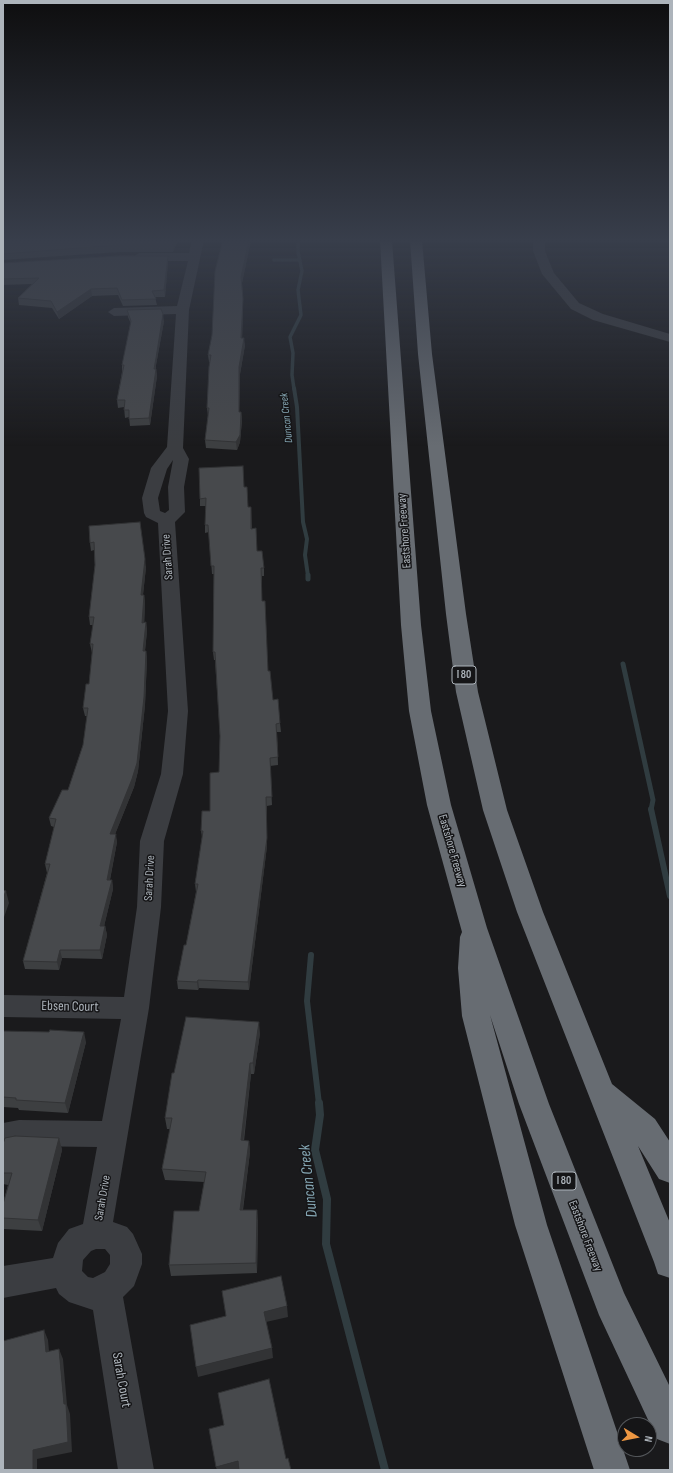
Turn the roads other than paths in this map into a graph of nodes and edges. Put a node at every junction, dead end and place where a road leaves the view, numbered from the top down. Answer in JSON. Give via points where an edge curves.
{"nodes":[{"id":1,"x":390,"y":309,"type":"edge"},
{"id":2,"x":421,"y":309,"type":"edge"},
{"id":3,"x":580,"y":309,"type":"edge"},
{"id":4,"x":182,"y":310,"type":"joint"},
{"id":5,"x":114,"y":312,"type":"dead end"},
{"id":6,"x":670,"y":338,"type":"edge"},
{"id":7,"x":175,"y":448,"type":"junction"},
{"id":8,"x":166,"y":521,"type":"junction"},
{"id":9,"x":474,"y":928,"type":"junction"},
{"id":10,"x":3,"y":1006,"type":"edge"},
{"id":11,"x":136,"y":1008,"type":"junction"},
{"id":12,"x":600,"y":1090,"type":"junction"},
{"id":13,"x":114,"y":1134,"type":"junction"},
{"id":14,"x":3,"y":1136,"type":"edge"},
{"id":15,"x":670,"y":1169,"type":"edge"},
{"id":16,"x":96,"y":1234,"type":"junction"},
{"id":17,"x":670,"y":1262,"type":"edge"},
{"id":18,"x":66,"y":1271,"type":"junction"},
{"id":19,"x":3,"y":1282,"type":"edge"},
{"id":20,"x":106,"y":1290,"type":"junction"},
{"id":21,"x":670,"y":1426,"type":"edge"},
{"id":22,"x":136,"y":1470,"type":"edge"},
{"id":23,"x":612,"y":1470,"type":"edge"}],
"edges":[{"from":1,"to":9,"type":"highway","name":"Eastshore Freeway","number":"I 80","via":[[410,617],[420,712],[439,805]]},
{"from":2,"to":12,"type":"highway","number":"I 80","via":[[467,692],[495,810],[530,912]]},
{"from":3,"to":6,"type":"street","via":[[598,318]]},
{"from":4,"to":5,"type":"street"},
{"from":4,"to":7,"type":"street","name":"Sarah Drive"},
{"from":7,"to":8,"type":"street","name":"Sarah Drive","via":[[181,459],[176,487],[177,512]]},
{"from":7,"to":8,"type":"street","name":"Sarah Drive","via":[[159,468],[150,498],[152,513]]},
{"from":8,"to":11,"type":"street","name":"Sarah Drive","via":[[178,710],[172,774],[152,841],[149,907]]},
{"from":9,"to":21,"type":"highway","name":"Eastshore Freeway","number":"I 80","via":[[534,1104],[608,1296]]},
{"from":9,"to":23,"type":"highway","via":[[471,968],[476,1016],[531,1225]]},
{"from":10,"to":11,"type":"street","name":"Ebsen Court"},
{"from":11,"to":13,"type":"street","name":"Sarah Drive"},
{"from":12,"to":15,"type":"highway","via":[[644,1129]]},
{"from":12,"to":17,"type":"highway","number":"I 80"},
{"from":13,"to":14,"type":"street","via":[[19,1133]]},
{"from":13,"to":16,"type":"street","name":"Sarah Drive"},
{"from":16,"to":18,"type":"street","name":"Sarah Drive","via":[[80,1240],[69,1254]]},
{"from":16,"to":20,"type":"street","name":"Sarah Drive","via":[[107,1234],[116,1238],[126,1254],[123,1274]]},
{"from":18,"to":19,"type":"street"},
{"from":18,"to":20,"type":"street","via":[[70,1283],[80,1291],[92,1294]]},
{"from":20,"to":22,"type":"street","name":"Sarah Court"}]}
